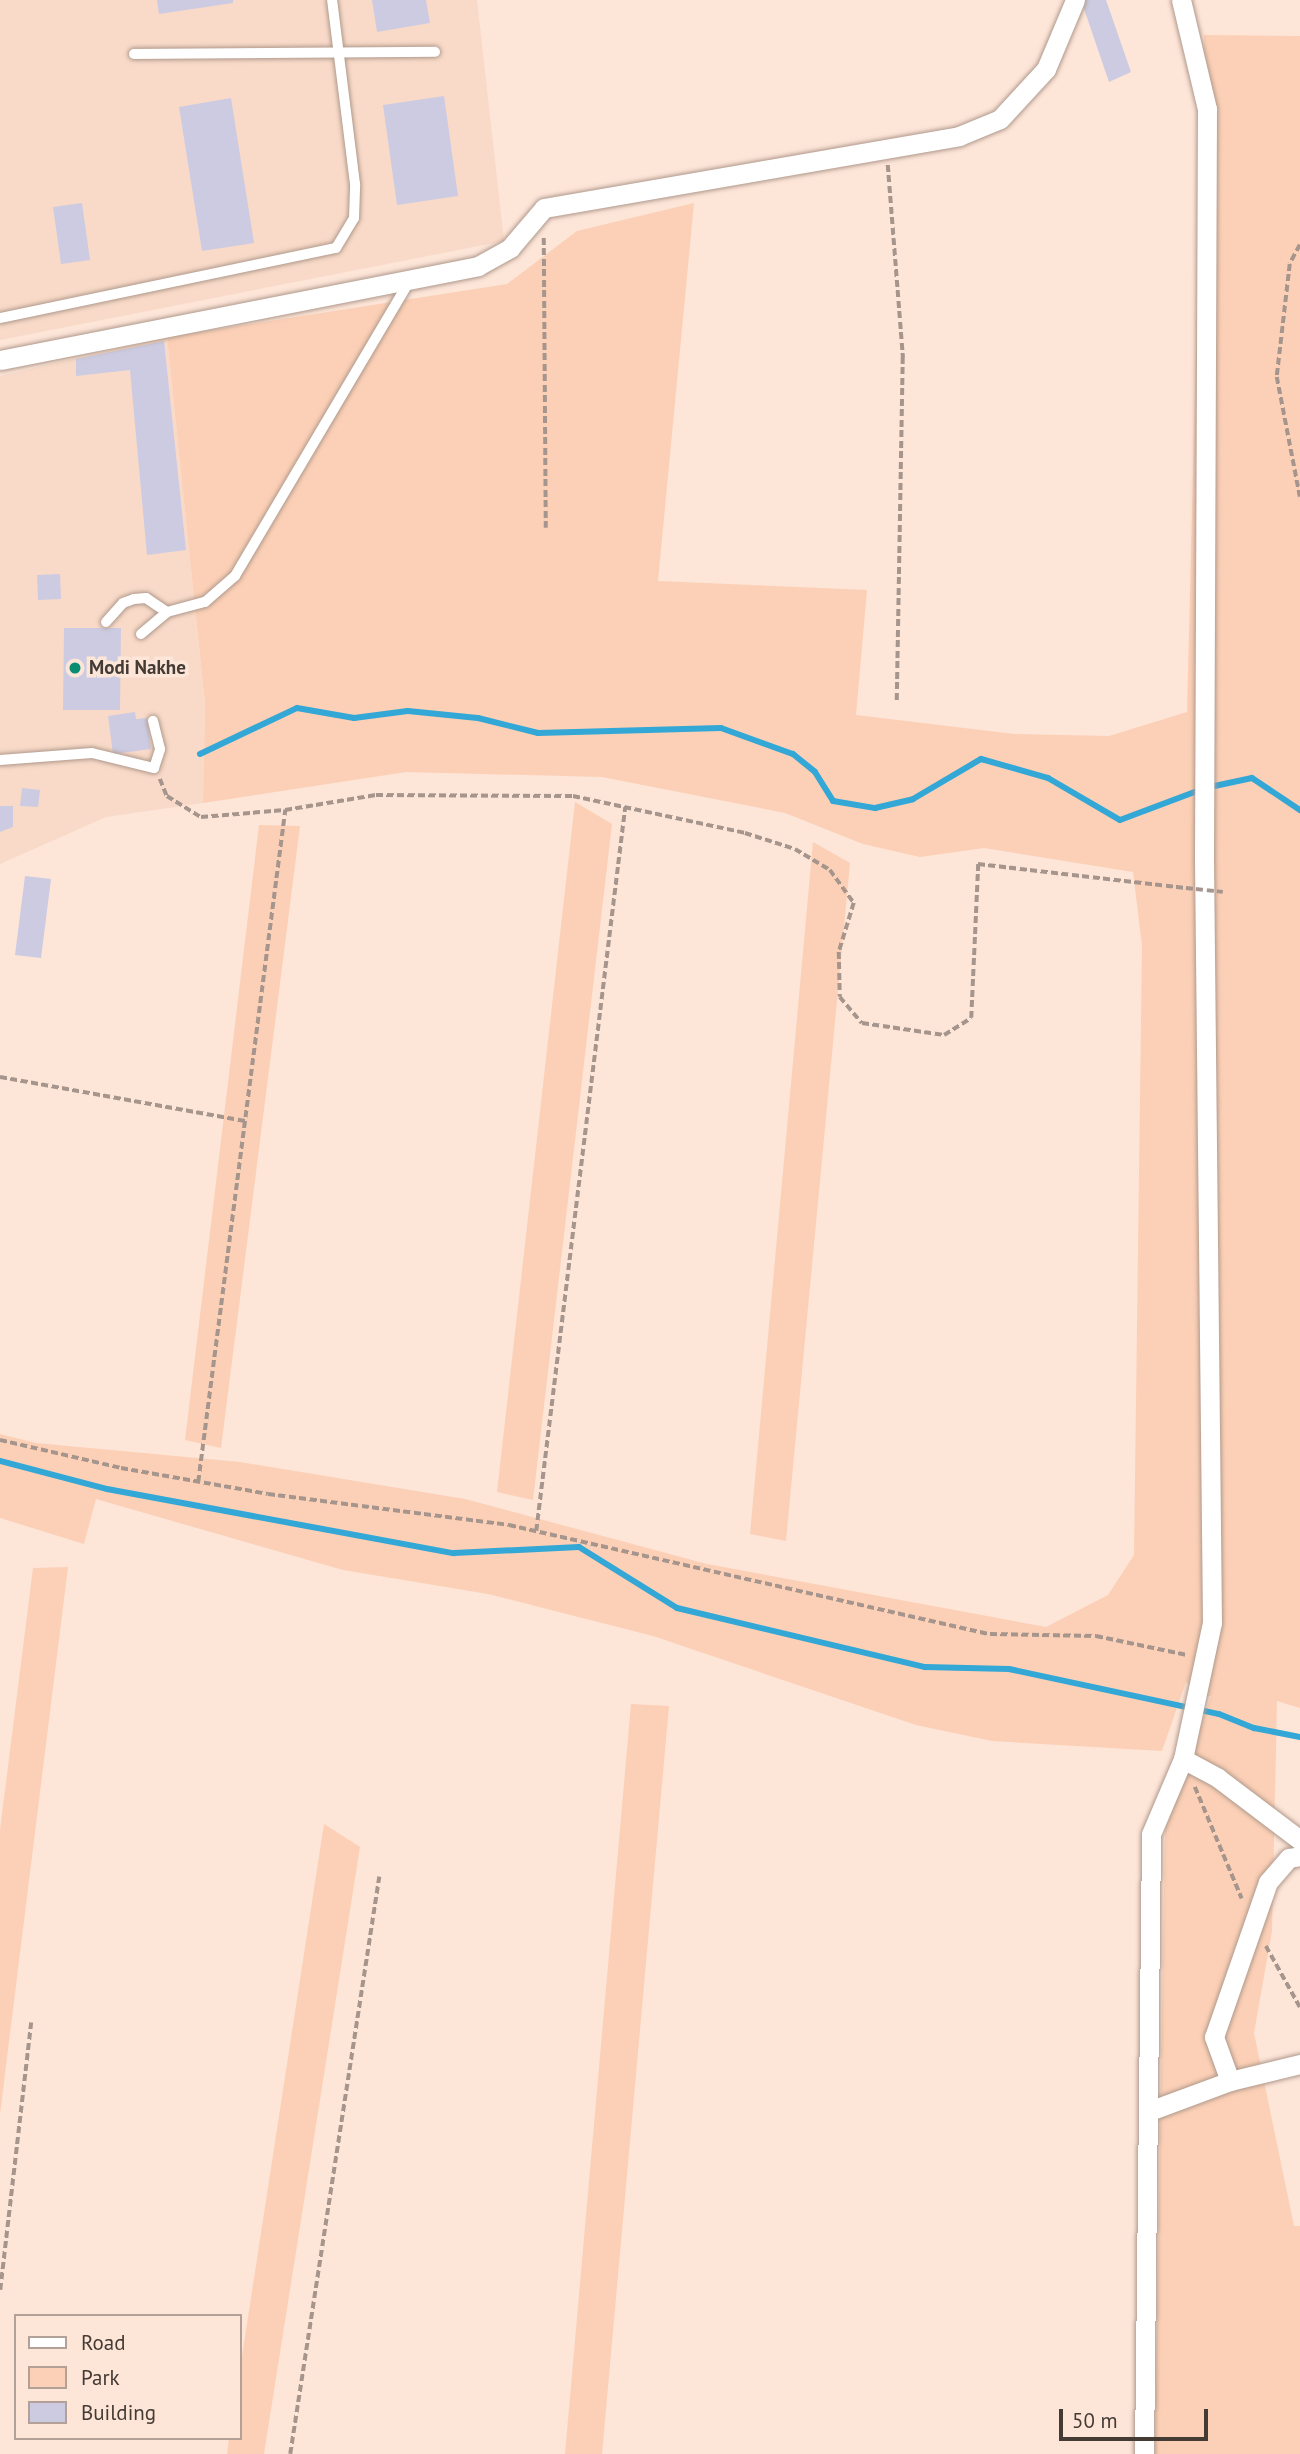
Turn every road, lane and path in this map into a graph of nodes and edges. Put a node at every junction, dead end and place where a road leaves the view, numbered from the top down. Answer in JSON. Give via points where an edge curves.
{"nodes":[{"id":1,"x":332,"y":0,"type":"edge"},
{"id":2,"x":1075,"y":0,"type":"edge"},
{"id":3,"x":1181,"y":0,"type":"edge"},
{"id":4,"x":435,"y":52,"type":"dead end"},
{"id":5,"x":134,"y":54,"type":"dead end"},
{"id":6,"x":339,"y":56,"type":"junction"},
{"id":7,"x":887,"y":146,"type":"junction"},
{"id":8,"x":544,"y":208,"type":"junction"},
{"id":9,"x":1300,"y":245,"type":"edge"},
{"id":10,"x":410,"y":280,"type":"junction"},
{"id":11,"x":0,"y":318,"type":"edge"},
{"id":12,"x":0,"y":360,"type":"edge"},
{"id":13,"x":1300,"y":497,"type":"edge"},
{"id":14,"x":546,"y":528,"type":"dead end"},
{"id":15,"x":167,"y":612,"type":"junction"},
{"id":16,"x":106,"y":622,"type":"dead end"},
{"id":17,"x":141,"y":634,"type":"dead end"},
{"id":18,"x":897,"y":702,"type":"dead end"},
{"id":19,"x":153,"y":721,"type":"dead end"},
{"id":20,"x":0,"y":760,"type":"edge"},
{"id":21,"x":155,"y":768,"type":"junction"},
{"id":22,"x":625,"y":806,"type":"junction"},
{"id":23,"x":285,"y":810,"type":"junction"},
{"id":24,"x":1223,"y":892,"type":"dead end"},
{"id":25,"x":0,"y":1077,"type":"edge"},
{"id":26,"x":245,"y":1121,"type":"junction"},
{"id":27,"x":0,"y":1440,"type":"edge"},
{"id":28,"x":198,"y":1482,"type":"junction"},
{"id":29,"x":536,"y":1531,"type":"junction"},
{"id":30,"x":1204,"y":1660,"type":"junction"},
{"id":31,"x":1183,"y":1759,"type":"junction"},
{"id":32,"x":1300,"y":1840,"type":"edge"},
{"id":33,"x":1300,"y":1856,"type":"edge"},
{"id":34,"x":379,"y":1877,"type":"dead end"},
{"id":35,"x":1253,"y":1924,"type":"junction"},
{"id":36,"x":1300,"y":2007,"type":"edge"},
{"id":37,"x":31,"y":2023,"type":"dead end"},
{"id":38,"x":1300,"y":2064,"type":"edge"},
{"id":39,"x":1230,"y":2081,"type":"junction"},
{"id":40,"x":1152,"y":2110,"type":"junction"},
{"id":41,"x":0,"y":2290,"type":"edge"},
{"id":42,"x":290,"y":2454,"type":"edge"},
{"id":43,"x":1144,"y":2454,"type":"edge"}],
"edges":[{"from":1,"to":6,"type":"lane"},
{"from":2,"to":7,"type":"street","via":[[1046,69],[1000,119],[959,136]]},
{"from":3,"to":30,"type":"street","via":[[1207,109],[1204,857],[1212,1623]]},
{"from":4,"to":6,"type":"lane"},
{"from":5,"to":6,"type":"lane"},
{"from":6,"to":11,"type":"lane","via":[[355,195],[354,218],[336,248]]},
{"from":7,"to":8,"type":"street"},
{"from":7,"to":18,"type":"path","via":[[903,356]]},
{"from":8,"to":10,"type":"street","via":[[510,248],[478,266]]},
{"from":8,"to":14,"type":"path"},
{"from":9,"to":13,"type":"path","via":[[1290,264],[1277,377]]},
{"from":10,"to":12,"type":"street"},
{"from":10,"to":15,"type":"lane","via":[[234,576],[205,602]]},
{"from":15,"to":16,"type":"lane","via":[[146,598],[134,599],[123,603]]},
{"from":15,"to":17,"type":"lane"},
{"from":19,"to":21,"type":"lane","via":[[160,749]]},
{"from":20,"to":21,"type":"lane","via":[[92,753]]},
{"from":21,"to":23,"type":"path","via":[[167,796],[201,817]]},
{"from":22,"to":23,"type":"path","via":[[573,796],[376,795]]},
{"from":22,"to":24,"type":"path","bridge":true,"via":[[758,837],[795,849],[830,870],[854,903],[839,952],[840,997],[862,1023],[944,1035],[971,1018],[978,864]]},
{"from":22,"to":29,"type":"path"},
{"from":23,"to":26,"type":"path"},
{"from":25,"to":26,"type":"path"},
{"from":26,"to":28,"type":"path"},
{"from":27,"to":28,"type":"path"},
{"from":28,"to":29,"type":"path"},
{"from":29,"to":30,"type":"path","via":[[990,1634],[1096,1636],[1156,1645]]},
{"from":30,"to":31,"type":"street"},
{"from":31,"to":32,"type":"street","via":[[1218,1778]]},
{"from":31,"to":35,"type":"path"},
{"from":31,"to":40,"type":"street","via":[[1152,1834]]},
{"from":33,"to":35,"type":"street","via":[[1289,1858],[1268,1882]]},
{"from":34,"to":42,"type":"path"},
{"from":35,"to":36,"type":"path"},
{"from":35,"to":39,"type":"street","via":[[1214,2037]]},
{"from":37,"to":41,"type":"path"},
{"from":38,"to":39,"type":"street"},
{"from":39,"to":40,"type":"street"},
{"from":40,"to":43,"type":"street"}]}
